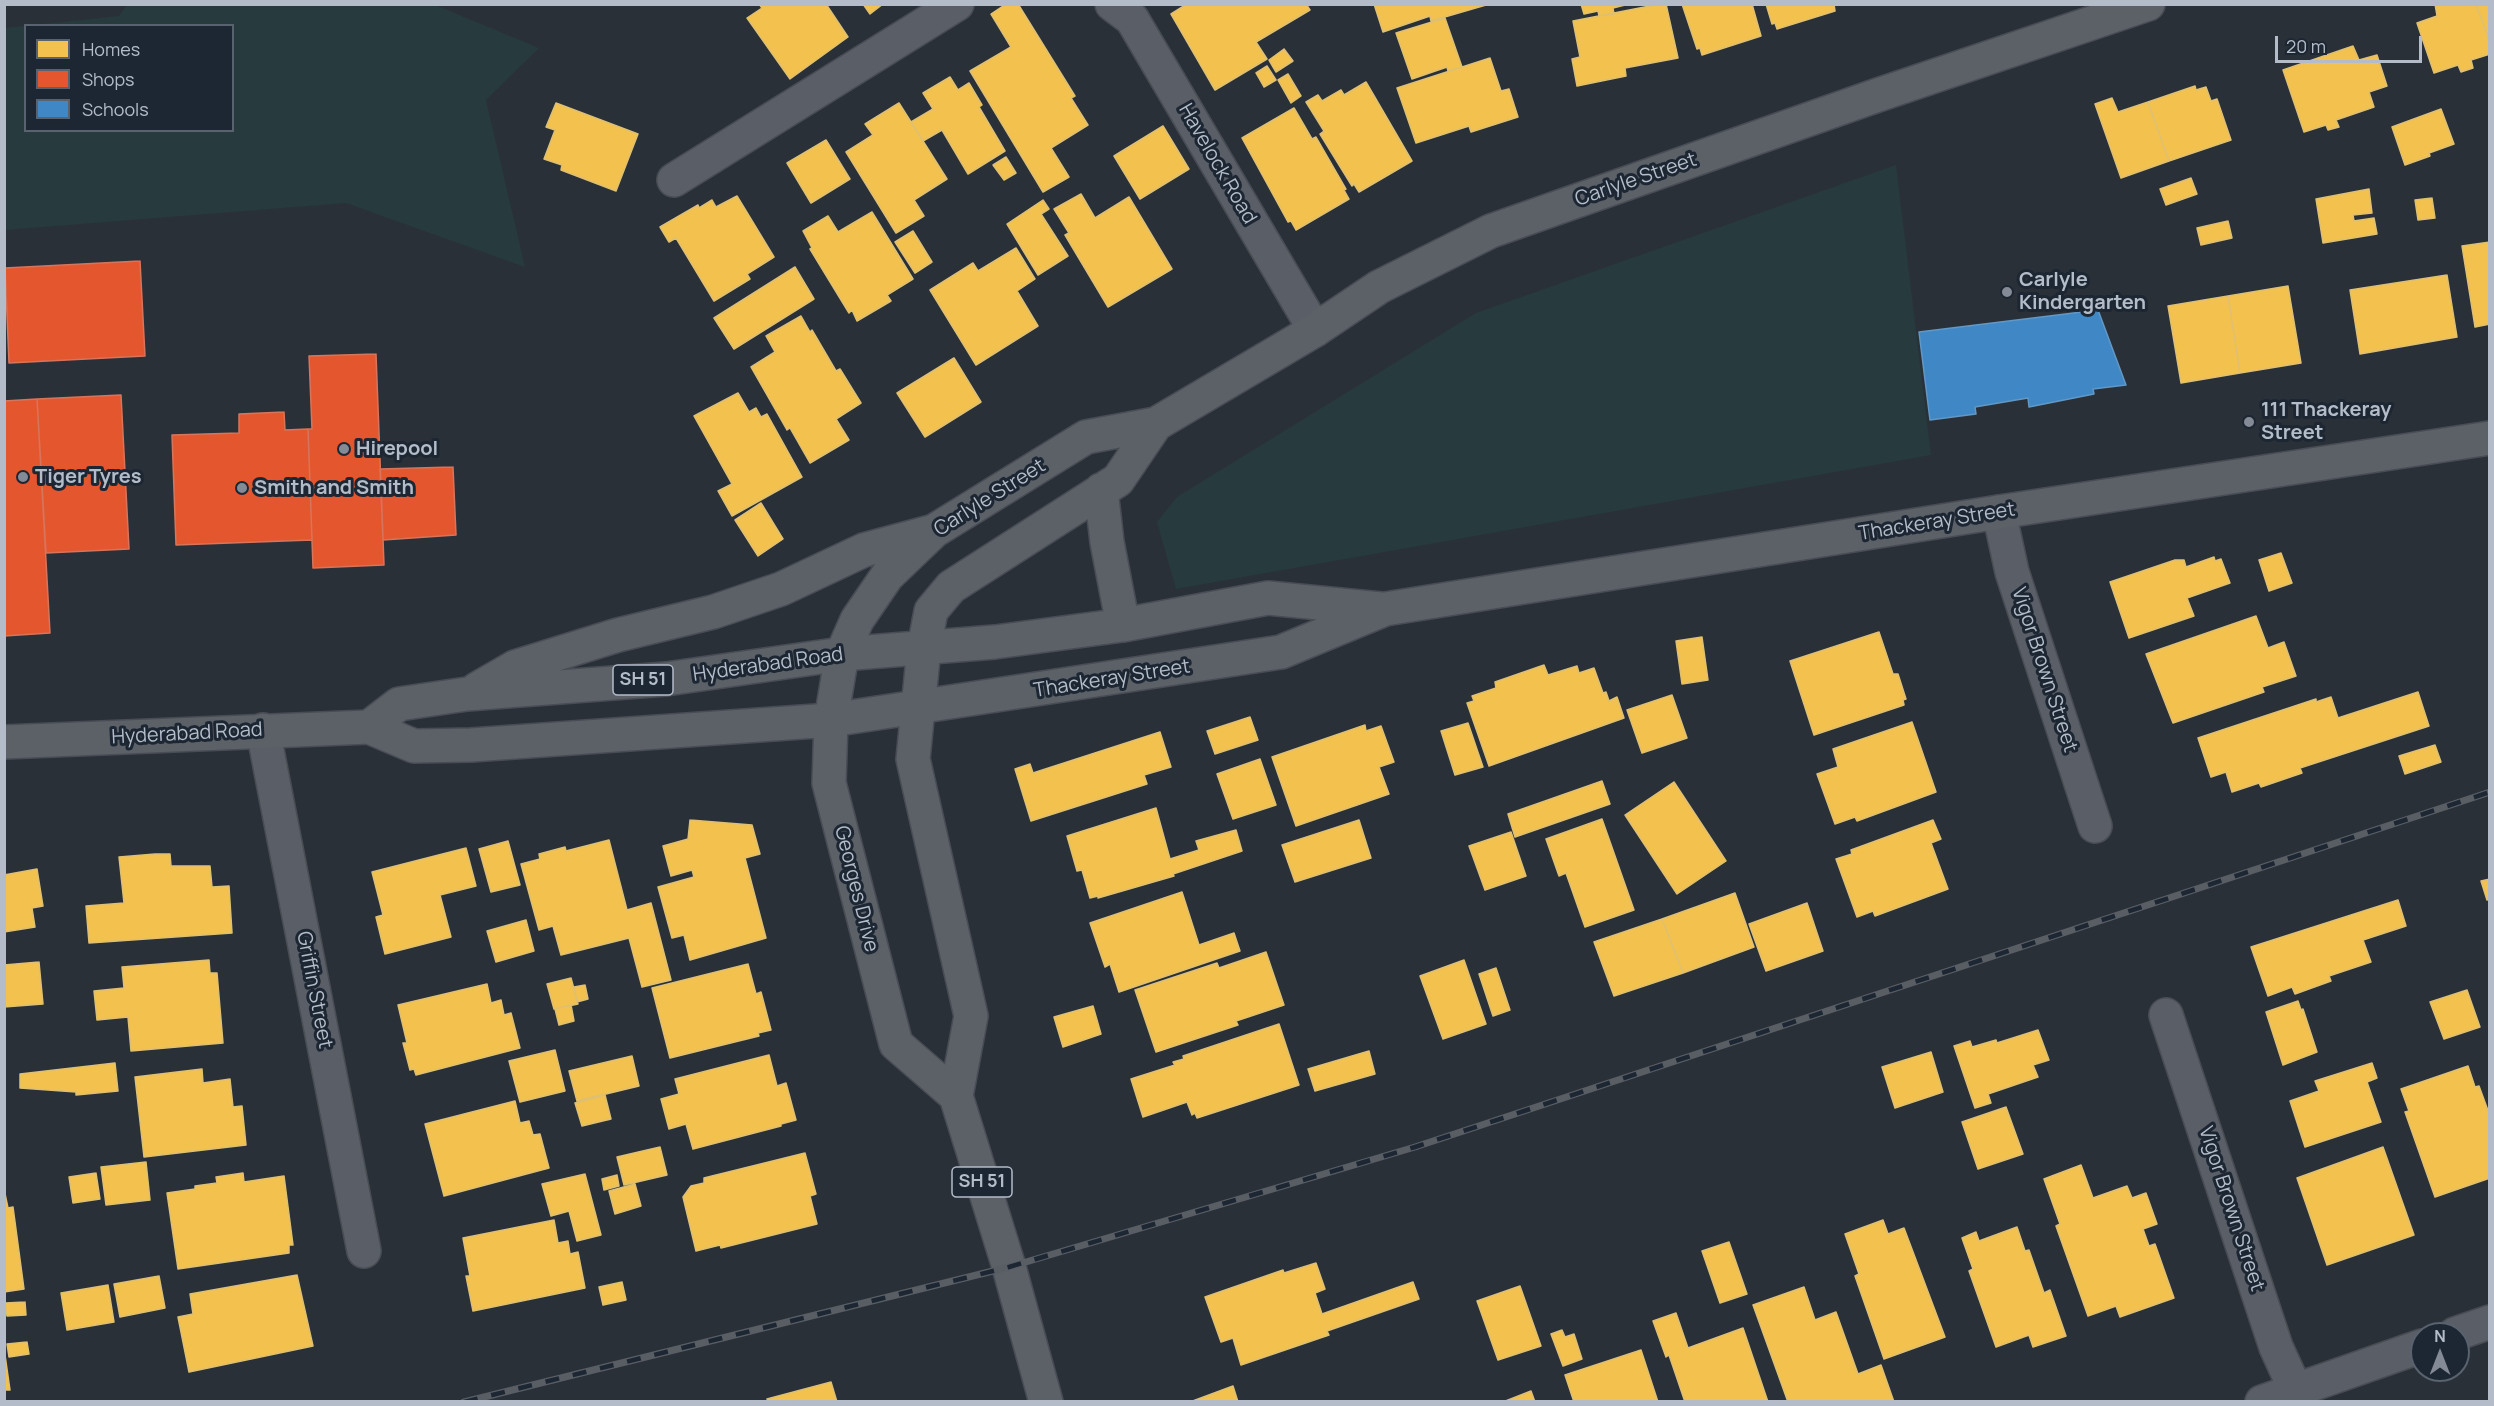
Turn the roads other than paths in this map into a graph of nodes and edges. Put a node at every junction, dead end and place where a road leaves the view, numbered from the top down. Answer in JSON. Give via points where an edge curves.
{"nodes":[{"id":1,"x":957,"y":4,"type":"edge"},
{"id":2,"x":1112,"y":4,"type":"edge"},
{"id":3,"x":2148,"y":4,"type":"edge"},
{"id":4,"x":674,"y":180,"type":"dead end"},
{"id":5,"x":1315,"y":330,"type":"junction"},
{"id":6,"x":1156,"y":424,"type":"junction"},
{"id":7,"x":2490,"y":438,"type":"edge"},
{"id":8,"x":1101,"y":490,"type":"junction"},
{"id":9,"x":1999,"y":512,"type":"junction"},
{"id":10,"x":934,"y":531,"type":"junction"},
{"id":11,"x":1385,"y":609,"type":"junction"},
{"id":12,"x":1123,"y":625,"type":"junction"},
{"id":13,"x":924,"y":648,"type":"junction"},
{"id":14,"x":842,"y":654,"type":"junction"},
{"id":15,"x":467,"y":694,"type":"junction"},
{"id":16,"x":920,"y":707,"type":"junction"},
{"id":17,"x":831,"y":720,"type":"junction"},
{"id":18,"x":369,"y":727,"type":"junction"},
{"id":19,"x":263,"y":730,"type":"junction"},
{"id":20,"x":4,"y":742,"type":"edge"},
{"id":21,"x":2095,"y":826,"type":"dead end"},
{"id":22,"x":2166,"y":1015,"type":"dead end"},
{"id":23,"x":956,"y":1096,"type":"junction"},
{"id":24,"x":364,"y":1251,"type":"dead end"},
{"id":25,"x":2490,"y":1322,"type":"edge"},
{"id":26,"x":2470,"y":1329,"type":"edge"},
{"id":27,"x":2410,"y":1351,"type":"edge"},
{"id":28,"x":2298,"y":1396,"type":"edge"},
{"id":29,"x":1046,"y":1401,"type":"edge"},
{"id":30,"x":2262,"y":1401,"type":"edge"}],
"edges":[{"from":1,"to":4,"type":"street"},
{"from":2,"to":5,"type":"street","name":"Havelock Road","via":[[1132,19]]},
{"from":3,"to":5,"type":"main road","name":"Carlyle Street","via":[[1491,231],[1379,287]]},
{"from":5,"to":6,"type":"main road","name":"Carlyle Street"},
{"from":6,"to":8,"type":"main road","name":"Carlyle Street","via":[[1118,480]]},
{"from":6,"to":10,"type":"main road","name":"Carlyle Street","via":[[1086,437]]},
{"from":7,"to":9,"type":"main road","name":"Thackeray Street"},
{"from":8,"to":12,"type":"main road"},
{"from":8,"to":13,"type":"main road","name":"Carlyle Street","via":[[951,587],[931,611]]},
{"from":9,"to":11,"type":"main road","name":"Thackeray Street"},
{"from":9,"to":21,"type":"street","name":"Vigor Brown Street","via":[[2012,572]]},
{"from":10,"to":14,"type":"main road","name":"Carlyle Street","via":[[887,576],[857,620]]},
{"from":10,"to":15,"type":"main road","via":[[864,550],[781,589],[713,612],[618,635],[515,667]]},
{"from":11,"to":12,"type":"main road","name":"Thackeray Street","via":[[1268,598]]},
{"from":11,"to":16,"type":"main road","name":"Thackeray Street","via":[[1281,652]]},
{"from":12,"to":13,"type":"main road","name":"Thackeray Street"},
{"from":13,"to":14,"type":"main road","name":"Hyderabad Road","number":"SH 51"},
{"from":13,"to":16,"type":"main road","name":"Carlyle Street","number":"SH 51"},
{"from":14,"to":15,"type":"main road","name":"Hyderabad Road","number":"SH 51","via":[[666,679]]},
{"from":14,"to":17,"type":"main road","name":"Georges Drive"},
{"from":15,"to":18,"type":"main road","name":"Hyderabad Road","number":"SH 51","via":[[399,704]]},
{"from":16,"to":17,"type":"main road","name":"Thackeray Street"},
{"from":16,"to":23,"type":"main road","number":"SH 51","via":[[913,759],[971,1016]]},
{"from":17,"to":18,"type":"main road","name":"Hyderabad Road","via":[[414,746]]},
{"from":17,"to":23,"type":"main road","name":"Georges Drive","via":[[829,783],[896,1044]]},
{"from":18,"to":19,"type":"main road","name":"Hyderabad Road"},
{"from":19,"to":20,"type":"main road","name":"Hyderabad Road"},
{"from":19,"to":24,"type":"street","name":"Griffin Street"},
{"from":22,"to":28,"type":"street","name":"Vigor Brown Street","via":[[2276,1347]]},
{"from":23,"to":29,"type":"main road","number":"SH 51"},
{"from":25,"to":26,"type":"street"},
{"from":27,"to":28,"type":"street"},
{"from":28,"to":30,"type":"street"}]}
